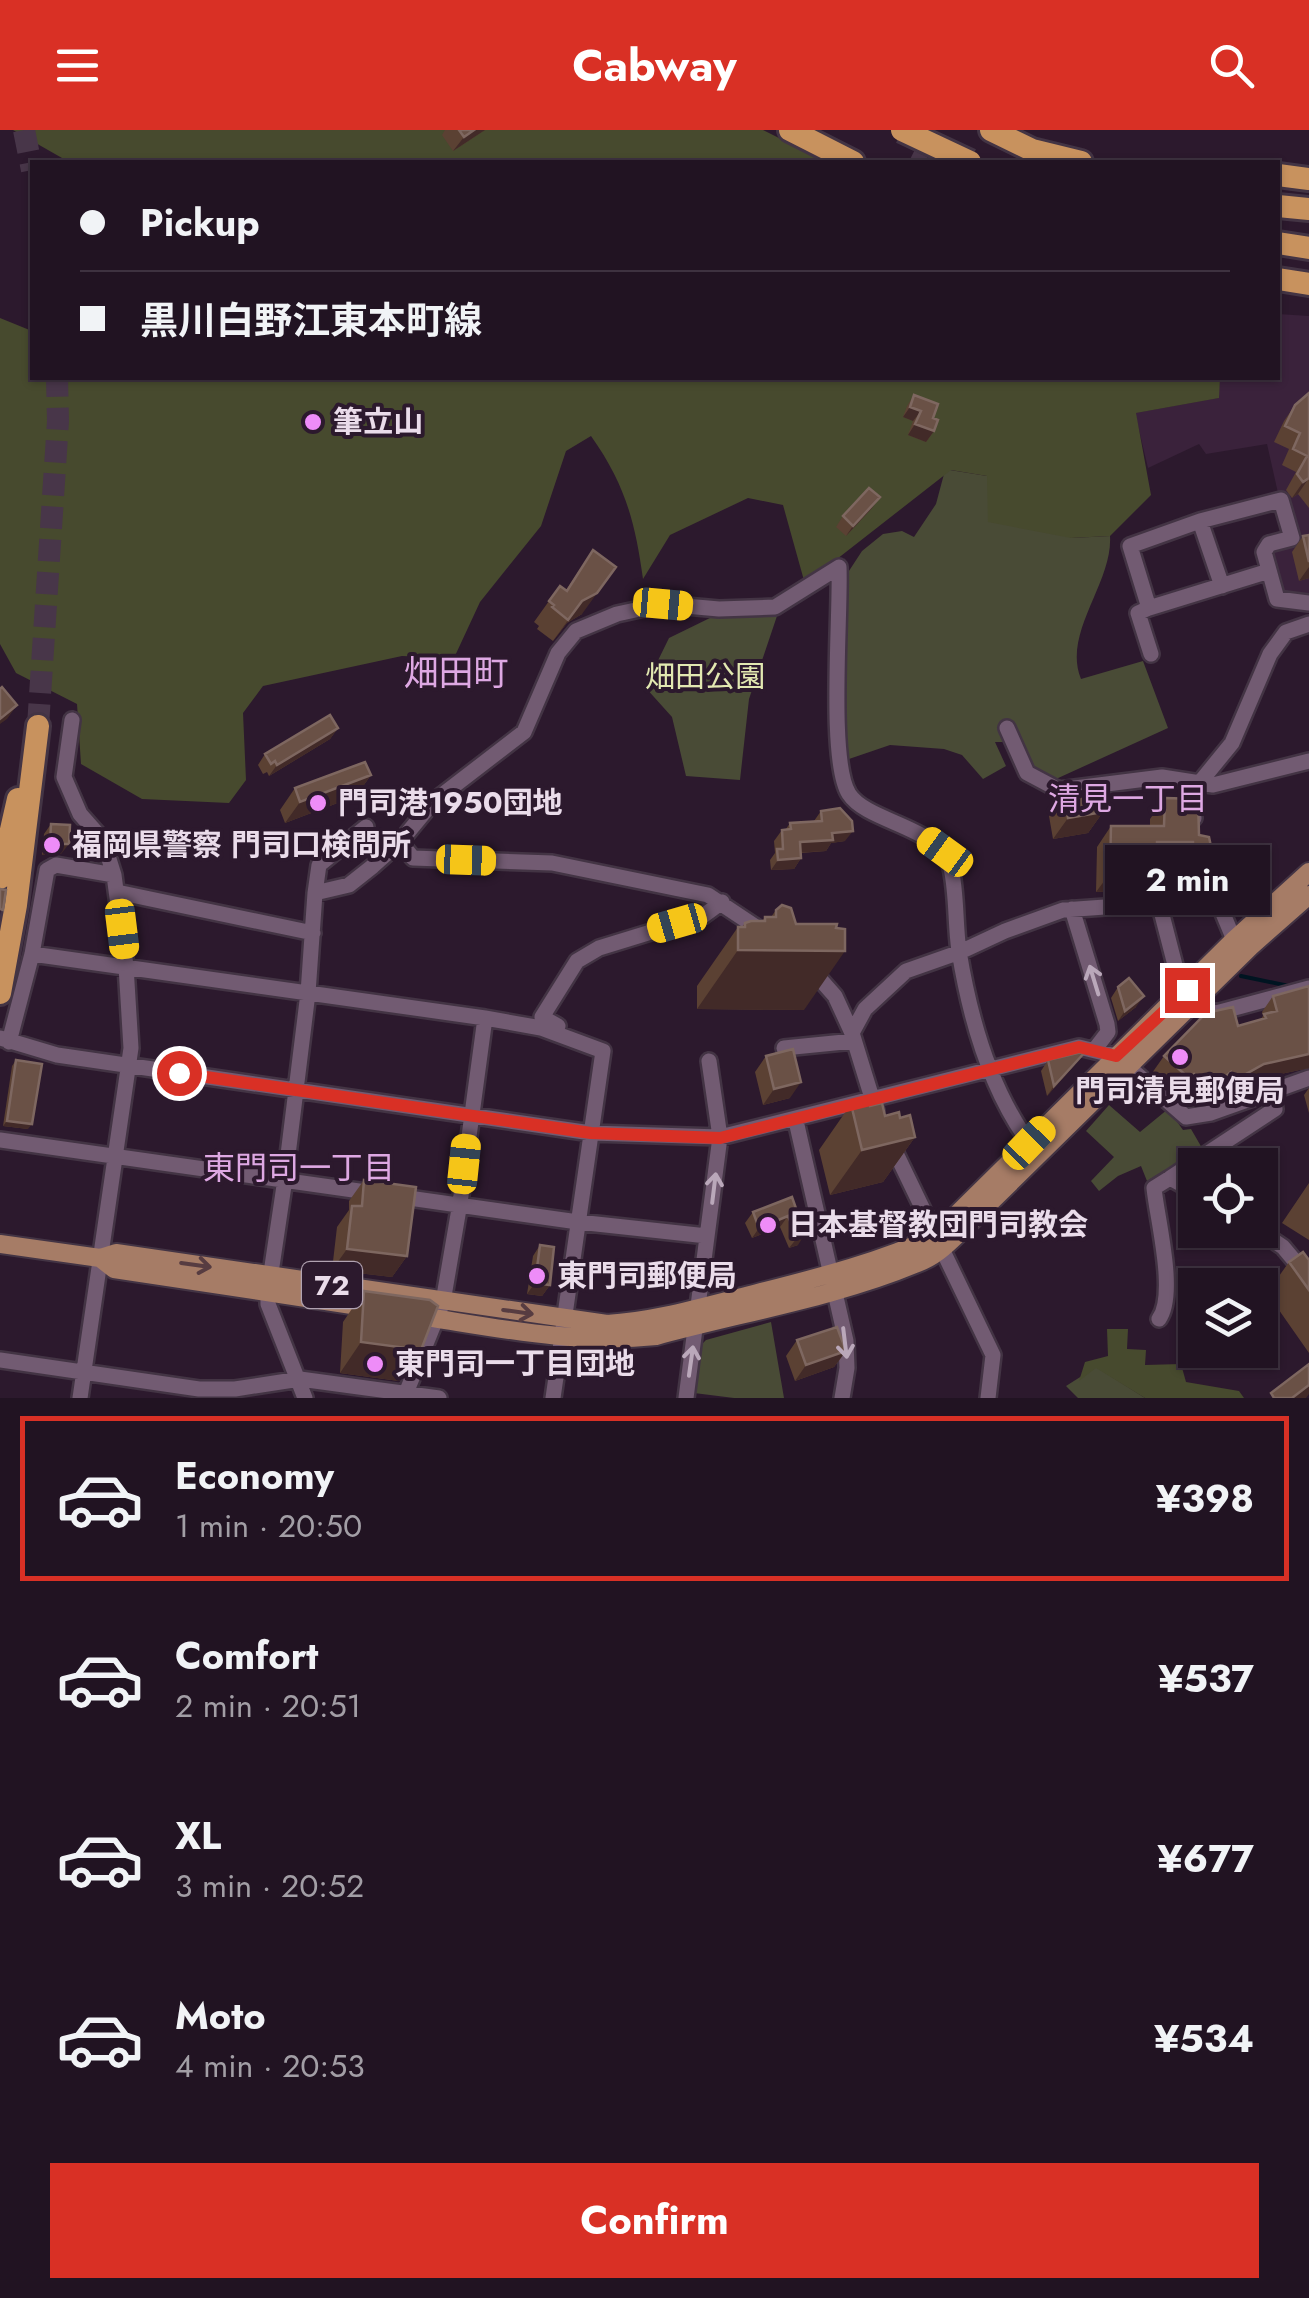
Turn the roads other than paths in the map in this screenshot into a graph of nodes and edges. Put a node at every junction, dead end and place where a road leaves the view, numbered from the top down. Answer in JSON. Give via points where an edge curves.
{"nodes":[{"id":1,"x":790,"y":130,"type":"edge"},
{"id":2,"x":902,"y":130,"type":"edge"},
{"id":3,"x":936,"y":130,"type":"edge"},
{"id":4,"x":976,"y":130,"type":"edge"},
{"id":5,"x":991,"y":130,"type":"edge"},
{"id":6,"x":921,"y":154,"type":"dead end"},
{"id":7,"x":1034,"y":157,"type":"edge"},
{"id":8,"x":849,"y":160,"type":"edge"},
{"id":9,"x":966,"y":160,"type":"edge"},
{"id":10,"x":1062,"y":160,"type":"edge"},
{"id":11,"x":1280,"y":176,"type":"edge"},
{"id":12,"x":1309,"y":179,"type":"edge"},
{"id":13,"x":1280,"y":206,"type":"edge"},
{"id":14,"x":1309,"y":209,"type":"edge"},
{"id":15,"x":1280,"y":243,"type":"edge"},
{"id":16,"x":1309,"y":248,"type":"edge"},
{"id":17,"x":1280,"y":279,"type":"edge"},
{"id":18,"x":1309,"y":284,"type":"edge"},
{"id":19,"x":1200,"y":521,"type":"junction"},
{"id":20,"x":1269,"y":572,"type":"junction"},
{"id":21,"x":1222,"y":586,"type":"junction"},
{"id":22,"x":1309,"y":603,"type":"edge"},
{"id":23,"x":1150,"y":608,"type":"junction"},
{"id":24,"x":1309,"y":624,"type":"edge"},
{"id":25,"x":1151,"y":654,"type":"dead end"},
{"id":26,"x":72,"y":720,"type":"dead end"},
{"id":27,"x":1007,"y":728,"type":"dead end"},
{"id":28,"x":1309,"y":761,"type":"edge"},
{"id":29,"x":1197,"y":783,"type":"junction"},
{"id":30,"x":366,"y":827,"type":"dead end"},
{"id":31,"x":400,"y":842,"type":"junction"},
{"id":32,"x":1309,"y":872,"type":"edge"},
{"id":33,"x":0,"y":878,"type":"edge"},
{"id":34,"x":116,"y":884,"type":"junction"},
{"id":35,"x":315,"y":893,"type":"junction"},
{"id":36,"x":1309,"y":895,"type":"edge"},
{"id":37,"x":1218,"y":898,"type":"junction"},
{"id":38,"x":722,"y":902,"type":"junction"},
{"id":39,"x":1160,"y":903,"type":"junction"},
{"id":40,"x":1072,"y":909,"type":"junction"},
{"id":41,"x":314,"y":933,"type":"junction"},
{"id":42,"x":1234,"y":940,"type":"junction"},
{"id":43,"x":778,"y":942,"type":"edge"},
{"id":44,"x":960,"y":952,"type":"junction"},
{"id":45,"x":32,"y":954,"type":"junction"},
{"id":46,"x":806,"y":963,"type":"edge"},
{"id":47,"x":126,"y":966,"type":"junction"},
{"id":48,"x":1191,"y":985,"type":"junction"},
{"id":49,"x":1309,"y":988,"type":"edge"},
{"id":50,"x":308,"y":992,"type":"junction"},
{"id":51,"x":0,"y":994,"type":"edge"},
{"id":52,"x":1191,"y":1006,"type":"junction"},
{"id":53,"x":485,"y":1018,"type":"junction"},
{"id":54,"x":853,"y":1037,"type":"junction"},
{"id":55,"x":4,"y":1040,"type":"edge"},
{"id":56,"x":576,"y":1042,"type":"junction"},
{"id":57,"x":784,"y":1048,"type":"edge"},
{"id":58,"x":1095,"y":1048,"type":"junction"},
{"id":59,"x":710,"y":1061,"type":"dead end"},
{"id":60,"x":1122,"y":1061,"type":"junction"},
{"id":61,"x":129,"y":1066,"type":"junction"},
{"id":62,"x":989,"y":1071,"type":"junction"},
{"id":63,"x":1309,"y":1078,"type":"edge"},
{"id":64,"x":296,"y":1090,"type":"junction"},
{"id":65,"x":1272,"y":1090,"type":"junction"},
{"id":66,"x":872,"y":1102,"type":"junction"},
{"id":67,"x":470,"y":1116,"type":"junction"},
{"id":68,"x":796,"y":1120,"type":"junction"},
{"id":69,"x":591,"y":1133,"type":"junction"},
{"id":70,"x":720,"y":1138,"type":"junction"},
{"id":71,"x":0,"y":1140,"type":"edge"},
{"id":72,"x":1034,"y":1150,"type":"junction"},
{"id":73,"x":117,"y":1155,"type":"junction"},
{"id":74,"x":1170,"y":1178,"type":"junction"},
{"id":75,"x":285,"y":1179,"type":"junction"},
{"id":76,"x":1178,"y":1182,"type":"edge"},
{"id":77,"x":460,"y":1204,"type":"junction"},
{"id":78,"x":578,"y":1222,"type":"junction"},
{"id":79,"x":707,"y":1236,"type":"junction"},
{"id":80,"x":0,"y":1244,"type":"edge"},
{"id":81,"x":937,"y":1244,"type":"junction"},
{"id":82,"x":1278,"y":1244,"type":"edge"},
{"id":83,"x":100,"y":1258,"type":"junction"},
{"id":84,"x":1309,"y":1278,"type":"edge"},
{"id":85,"x":832,"y":1282,"type":"junction"},
{"id":86,"x":269,"y":1284,"type":"junction"},
{"id":87,"x":440,"y":1310,"type":"junction"},
{"id":88,"x":697,"y":1317,"type":"junction"},
{"id":89,"x":1159,"y":1319,"type":"dead end"},
{"id":90,"x":564,"y":1328,"type":"junction"},
{"id":91,"x":0,"y":1360,"type":"edge"},
{"id":92,"x":84,"y":1374,"type":"junction"},
{"id":93,"x":300,"y":1379,"type":"junction"},
{"id":94,"x":148,"y":1383,"type":"junction"},
{"id":95,"x":406,"y":1396,"type":"edge"},
{"id":96,"x":80,"y":1398,"type":"edge"},
{"id":97,"x":128,"y":1398,"type":"edge"},
{"id":98,"x":306,"y":1398,"type":"edge"},
{"id":99,"x":439,"y":1398,"type":"edge"},
{"id":100,"x":553,"y":1398,"type":"edge"},
{"id":101,"x":686,"y":1398,"type":"edge"},
{"id":102,"x":842,"y":1398,"type":"edge"},
{"id":103,"x":988,"y":1398,"type":"edge"}],
"edges":[{"from":1,"to":8,"type":"highway"},
{"from":2,"to":9,"type":"highway","bridge":true},
{"from":3,"to":6,"type":"street"},
{"from":4,"to":7,"type":"highway"},
{"from":5,"to":7,"type":"highway"},
{"from":7,"to":10,"type":"highway"},
{"from":11,"to":12,"type":"highway"},
{"from":13,"to":14,"type":"highway"},
{"from":15,"to":16,"type":"highway"},
{"from":17,"to":18,"type":"highway"},
{"from":19,"to":20,"type":"street","via":[[1281,500],[1292,538],[1269,544]]},
{"from":19,"to":21,"type":"street"},
{"from":19,"to":23,"type":"street","via":[[1130,546]]},
{"from":20,"to":21,"type":"street"},
{"from":20,"to":22,"type":"street","via":[[1277,599]]},
{"from":21,"to":23,"type":"street"},
{"from":23,"to":25,"type":"street","via":[[1138,613]]},
{"from":24,"to":29,"type":"street","via":[[1286,632],[1270,654],[1232,743]]},
{"from":26,"to":34,"type":"street","via":[[64,777],[80,814],[103,840]]},
{"from":27,"to":29,"type":"street","via":[[1027,773],[1059,790],[1162,777]]},
{"from":28,"to":29,"type":"street","via":[[1213,785]]},
{"from":29,"to":37,"type":"street","via":[[1188,797]]},
{"from":30,"to":35,"type":"street","via":[[318,865]]},
{"from":31,"to":35,"type":"street","via":[[349,885]]},
{"from":31,"to":38,"type":"street","via":[[413,858],[552,863]]},
{"from":31,"to":44,"type":"street","via":[[433,802],[524,732],[558,653],[576,631],[663,604],[776,607],[839,567],[839,761],[850,796],[945,852]]},
{"from":32,"to":42,"type":"main road","number":"72"},
{"from":33,"to":51,"type":"highway","via":[[38,726]]},
{"from":34,"to":41,"type":"street"},
{"from":34,"to":45,"type":"street","via":[[56,865],[47,870]]},
{"from":34,"to":47,"type":"street"},
{"from":35,"to":41,"type":"street"},
{"from":36,"to":52,"type":"main road","number":"72"},
{"from":37,"to":39,"type":"street"},
{"from":37,"to":42,"type":"street"},
{"from":38,"to":43,"type":"street"},
{"from":38,"to":56,"type":"street","via":[[703,916],[577,961],[542,1017]]},
{"from":39,"to":40,"type":"street"},
{"from":39,"to":48,"type":"street","via":[[1176,969]]},
{"from":40,"to":44,"type":"street"},
{"from":58,"to":40,"type":"street","one_way":true,"via":[[1107,1024]]},
{"from":41,"to":50,"type":"street"},
{"from":42,"to":48,"type":"main road","number":"72"},
{"from":44,"to":54,"type":"street","via":[[906,971],[864,1009]]},
{"from":44,"to":62,"type":"street"},
{"from":45,"to":47,"type":"street"},
{"from":45,"to":55,"type":"street"},
{"from":46,"to":54,"type":"street","via":[[835,996]]},
{"from":47,"to":50,"type":"street"},
{"from":47,"to":61,"type":"street"},
{"from":48,"to":60,"type":"main road","number":"72"},
{"from":49,"to":52,"type":"street","via":[[1216,1013]]},
{"from":50,"to":53,"type":"street"},
{"from":50,"to":64,"type":"street"},
{"from":52,"to":60,"type":"main road","number":"72"},
{"from":53,"to":56,"type":"street"},
{"from":53,"to":67,"type":"street"},
{"from":54,"to":57,"type":"street"},
{"from":54,"to":66,"type":"street"},
{"from":55,"to":61,"type":"street"},
{"from":56,"to":69,"type":"street","via":[[603,1051]]},
{"from":58,"to":60,"type":"street"},
{"from":58,"to":62,"type":"street"},
{"from":59,"to":70,"type":"street"},
{"from":60,"to":65,"type":"street","via":[[1186,1117]]},
{"from":60,"to":72,"type":"main road","number":"72"},
{"from":61,"to":64,"type":"street"},
{"from":61,"to":73,"type":"street"},
{"from":62,"to":66,"type":"street"},
{"from":62,"to":72,"type":"street"},
{"from":63,"to":65,"type":"street"},
{"from":64,"to":67,"type":"street"},
{"from":64,"to":75,"type":"street"},
{"from":65,"to":74,"type":"street","via":[[1275,1109]]},
{"from":66,"to":68,"type":"street"},
{"from":66,"to":81,"type":"street"},
{"from":67,"to":69,"type":"street"},
{"from":67,"to":77,"type":"street"},
{"from":68,"to":70,"type":"street"},
{"from":68,"to":85,"type":"street"},
{"from":69,"to":70,"type":"street"},
{"from":69,"to":78,"type":"street"},
{"from":79,"to":70,"type":"street","one_way":true},
{"from":71,"to":73,"type":"street"},
{"from":72,"to":81,"type":"main road","number":"72"},
{"from":73,"to":75,"type":"street"},
{"from":73,"to":83,"type":"street"},
{"from":74,"to":76,"type":"street"},
{"from":74,"to":89,"type":"street","via":[[1154,1188],[1166,1287]]},
{"from":75,"to":77,"type":"street"},
{"from":75,"to":86,"type":"street"},
{"from":77,"to":78,"type":"street"},
{"from":77,"to":87,"type":"street"},
{"from":78,"to":79,"type":"street"},
{"from":78,"to":90,"type":"street"},
{"from":79,"to":88,"type":"street"},
{"from":80,"to":83,"type":"main road","number":"72"},
{"from":81,"to":85,"type":"main road","number":"72","via":[[917,1264]]},
{"from":81,"to":103,"type":"street","via":[[993,1355]]},
{"from":82,"to":84,"type":"street"},
{"from":83,"to":86,"type":"main road","number":"72","via":[[114,1269]]},
{"from":83,"to":92,"type":"street"},
{"from":85,"to":88,"type":"main road","number":"72"},
{"from":85,"to":102,"type":"street","one_way":true,"via":[[846,1341]]},
{"from":86,"to":87,"type":"main road","number":"72"},
{"from":86,"to":93,"type":"street","via":[[268,1304]]},
{"from":87,"to":90,"type":"main road","number":"72"},
{"from":87,"to":95,"type":"street"},
{"from":88,"to":90,"type":"main road","number":"72","via":[[630,1339]]},
{"from":101,"to":88,"type":"street","one_way":true},
{"from":90,"to":100,"type":"street"},
{"from":91,"to":92,"type":"street"},
{"from":92,"to":94,"type":"street"},
{"from":92,"to":96,"type":"street"},
{"from":93,"to":94,"type":"street","via":[[235,1389]]},
{"from":93,"to":95,"type":"street"},
{"from":93,"to":98,"type":"street"},
{"from":94,"to":97,"type":"street"},
{"from":95,"to":99,"type":"street"}]}
